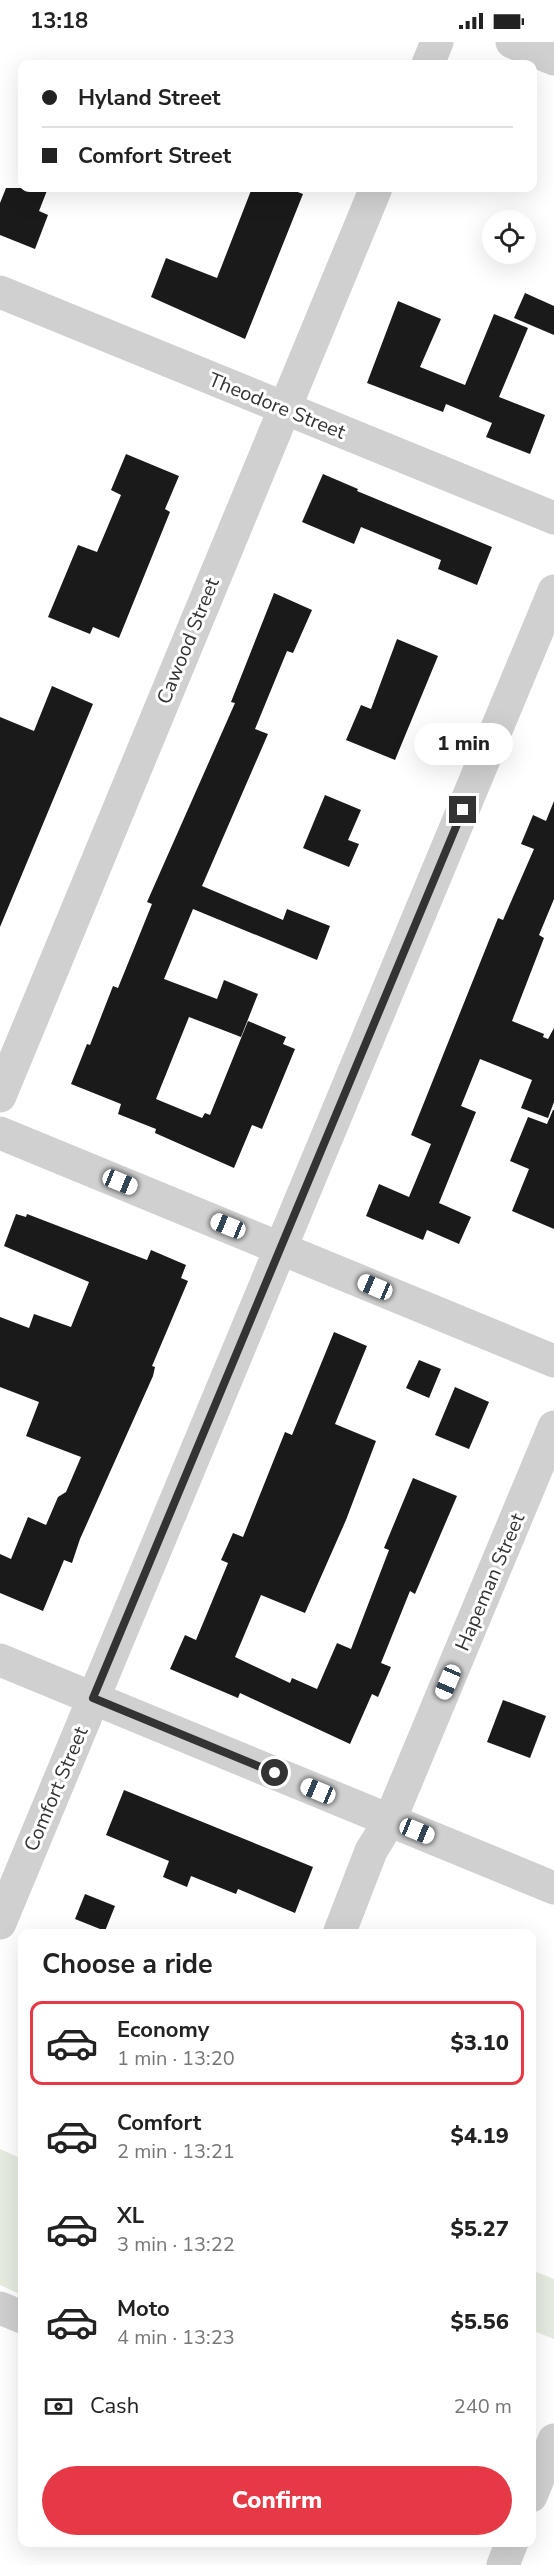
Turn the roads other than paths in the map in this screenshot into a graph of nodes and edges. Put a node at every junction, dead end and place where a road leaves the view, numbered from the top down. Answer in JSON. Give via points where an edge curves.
{"nodes":[{"id":1,"x":437,"y":42,"type":"edge"},
{"id":2,"x":512,"y":42,"type":"edge"},
{"id":3,"x":554,"y":59,"type":"edge"},
{"id":4,"x":430,"y":60,"type":"edge"},
{"id":5,"x":374,"y":192,"type":"edge"},
{"id":6,"x":0,"y":292,"type":"edge"},
{"id":7,"x":284,"y":409,"type":"junction"},
{"id":8,"x":554,"y":518,"type":"edge"},
{"id":9,"x":554,"y":591,"type":"edge"},
{"id":10,"x":0,"y":1096,"type":"edge"},
{"id":11,"x":0,"y":1132,"type":"edge"},
{"id":12,"x":280,"y":1247,"type":"junction"},
{"id":13,"x":554,"y":1361,"type":"edge"},
{"id":14,"x":554,"y":1428,"type":"edge"},
{"id":15,"x":0,"y":1660,"type":"edge"},
{"id":16,"x":93,"y":1698,"type":"junction"},
{"id":17,"x":390,"y":1820,"type":"junction"},
{"id":18,"x":554,"y":1888,"type":"edge"},
{"id":19,"x":0,"y":1923,"type":"edge"},
{"id":20,"x":341,"y":1929,"type":"edge"},
{"id":21,"x":0,"y":2308,"type":"edge"},
{"id":22,"x":18,"y":2315,"type":"edge"},
{"id":23,"x":554,"y":2440,"type":"edge"},
{"id":24,"x":536,"y":2484,"type":"edge"},
{"id":25,"x":510,"y":2547,"type":"edge"},
{"id":26,"x":502,"y":2565,"type":"edge"}],
"edges":[{"from":1,"to":4,"type":"street"},
{"from":2,"to":3,"type":"street"},
{"from":5,"to":7,"type":"street","name":"Cawood Street"},
{"from":6,"to":7,"type":"street","name":"Theodore Street"},
{"from":7,"to":8,"type":"street","name":"Theodore Street"},
{"from":7,"to":10,"type":"street","name":"Cawood Street"},
{"from":9,"to":12,"type":"street","name":"Comfort Street"},
{"from":11,"to":12,"type":"street"},
{"from":12,"to":13,"type":"street"},
{"from":12,"to":16,"type":"street","name":"Comfort Street"},
{"from":14,"to":17,"type":"street","name":"Hapeman Street"},
{"from":15,"to":16,"type":"street"},
{"from":16,"to":17,"type":"street"},
{"from":16,"to":19,"type":"street","name":"Comfort Street"},
{"from":17,"to":18,"type":"street"},
{"from":17,"to":20,"type":"street","name":"Hapeman Street","via":[[371,1851]]},
{"from":21,"to":22,"type":"street"},
{"from":23,"to":24,"type":"street"},
{"from":25,"to":26,"type":"street"}]}
